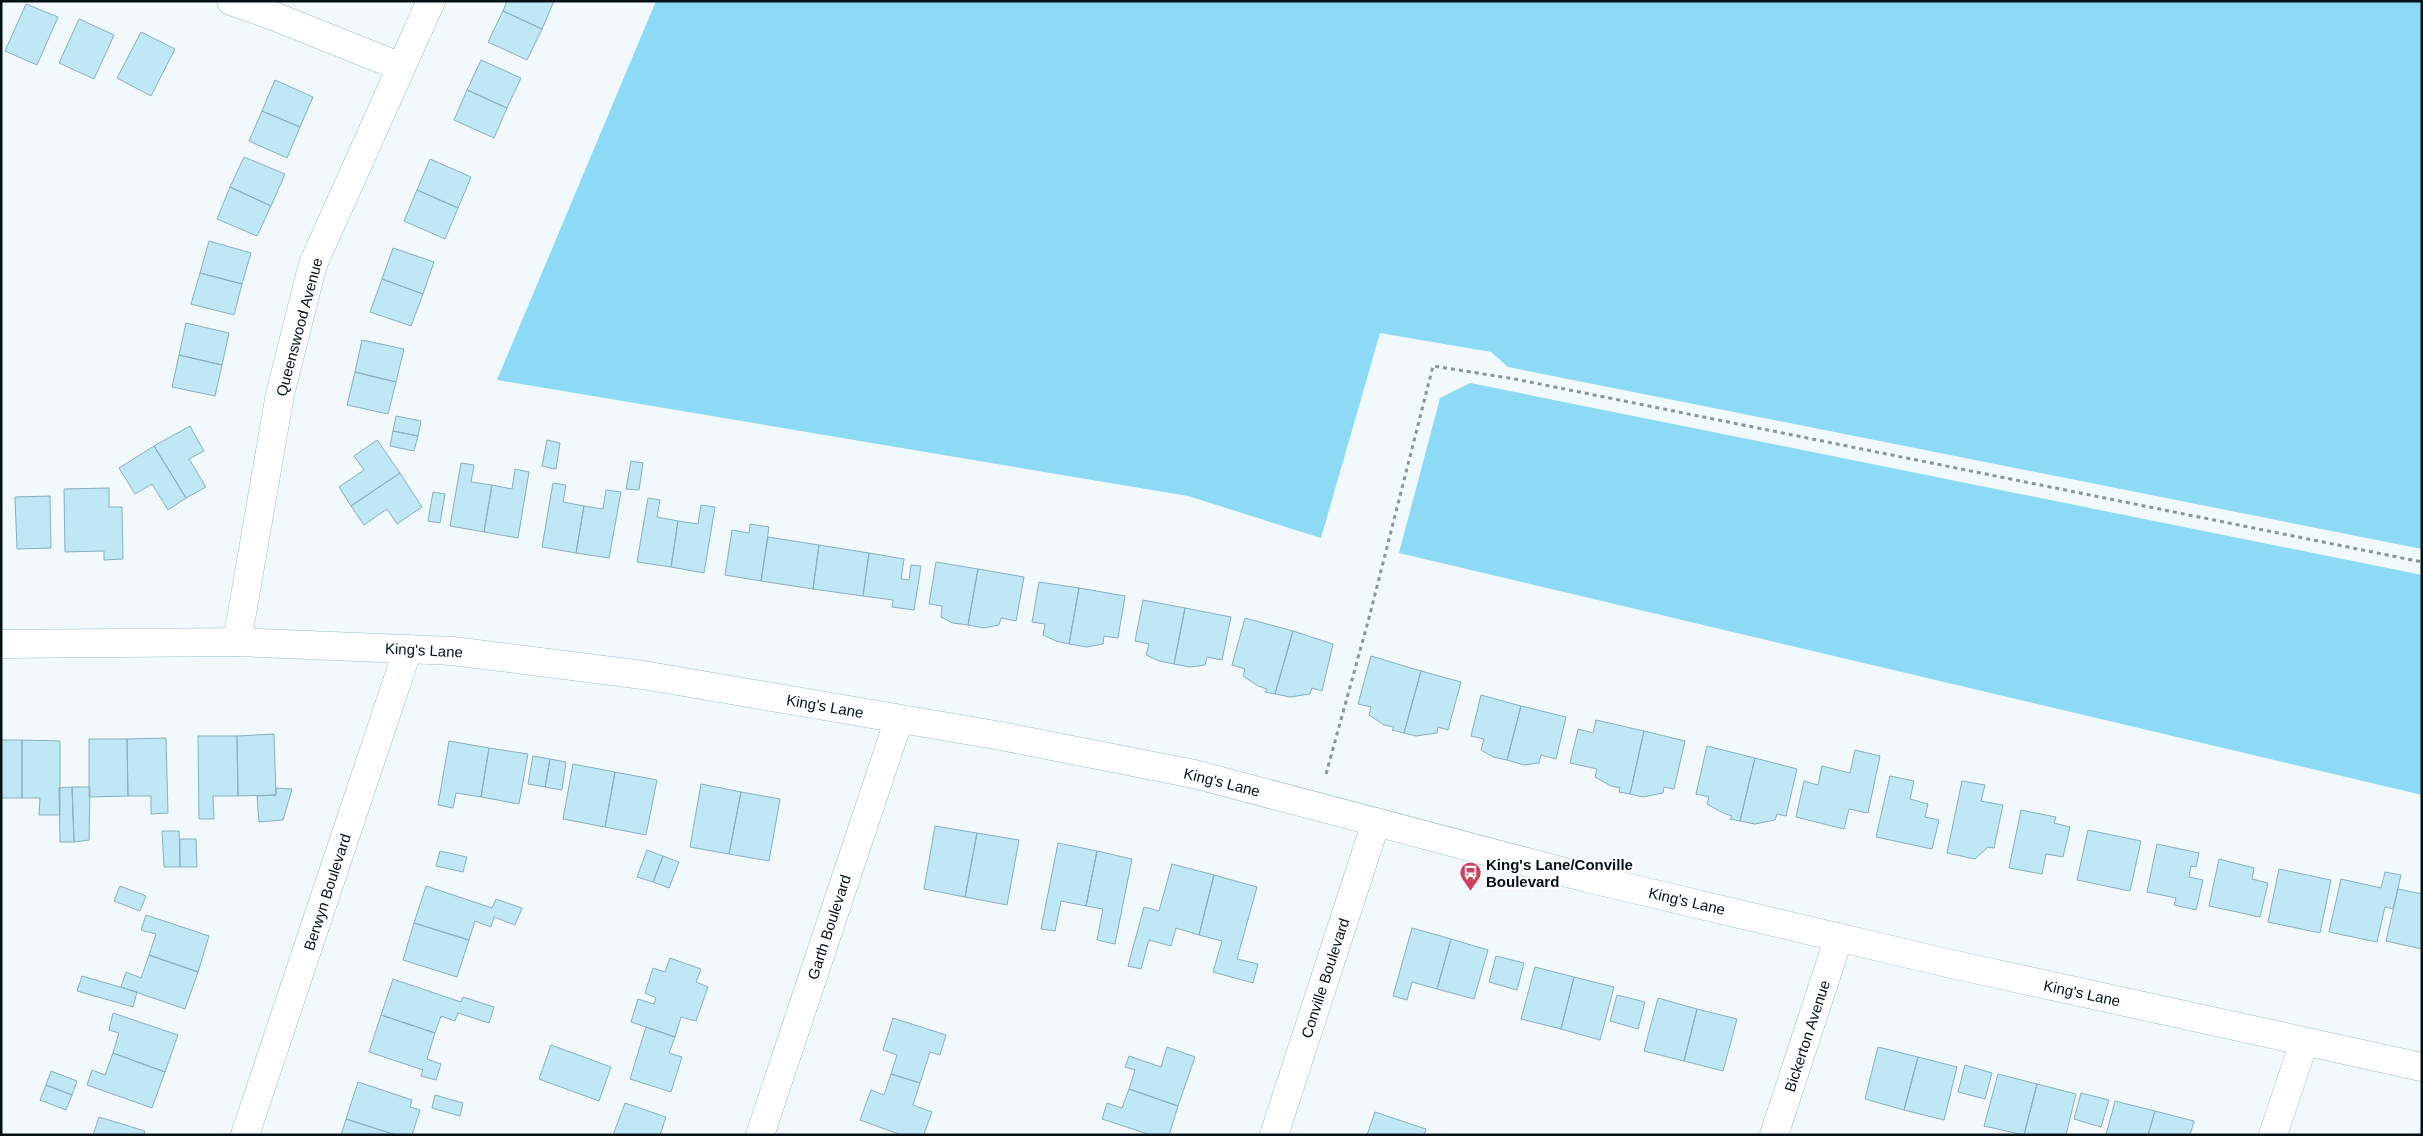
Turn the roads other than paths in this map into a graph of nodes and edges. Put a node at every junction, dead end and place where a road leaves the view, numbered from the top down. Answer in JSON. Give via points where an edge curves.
{"nodes":[{"id":1,"x":231,"y":1,"type":"edge"},
{"id":2,"x":431,"y":1,"type":"edge"},
{"id":3,"x":402,"y":67,"type":"junction"},
{"id":4,"x":237,"y":642,"type":"junction"},
{"id":5,"x":1,"y":644,"type":"edge"},
{"id":6,"x":408,"y":649,"type":"junction"},
{"id":7,"x":899,"y":719,"type":"junction"},
{"id":8,"x":1376,"y":822,"type":"junction"},
{"id":9,"x":1839,"y":937,"type":"junction"},
{"id":10,"x":2304,"y":1042,"type":"junction"},
{"id":11,"x":2422,"y":1067,"type":"edge"},
{"id":12,"x":245,"y":1135,"type":"edge"},
{"id":13,"x":760,"y":1135,"type":"edge"},
{"id":14,"x":1274,"y":1135,"type":"edge"},
{"id":15,"x":1774,"y":1135,"type":"edge"},
{"id":16,"x":2273,"y":1135,"type":"edge"}],
"edges":[{"from":1,"to":3,"type":"street"},
{"from":2,"to":3,"type":"street","name":"Queenswood Avenue"},
{"from":3,"to":4,"type":"street","name":"Queenswood Avenue","via":[[313,264],[280,394]]},
{"from":4,"to":5,"type":"street","name":"King's Lane"},
{"from":4,"to":6,"type":"street","name":"King's Lane"},
{"from":6,"to":7,"type":"street","name":"King's Lane","via":[[453,650],[643,675]]},
{"from":6,"to":12,"type":"street","name":"Berwyn Boulevard"},
{"from":7,"to":8,"type":"street","name":"King's Lane","via":[[1194,774]]},
{"from":7,"to":13,"type":"street","name":"Garth Boulevard"},
{"from":8,"to":9,"type":"street","name":"King's Lane","via":[[1587,878]]},
{"from":8,"to":14,"type":"street","name":"Conville Boulevard"},
{"from":9,"to":10,"type":"street","name":"King's Lane"},
{"from":9,"to":15,"type":"street","name":"Bickerton Avenue"},
{"from":10,"to":11,"type":"street","name":"King's Lane"},
{"from":10,"to":16,"type":"street"}]}
